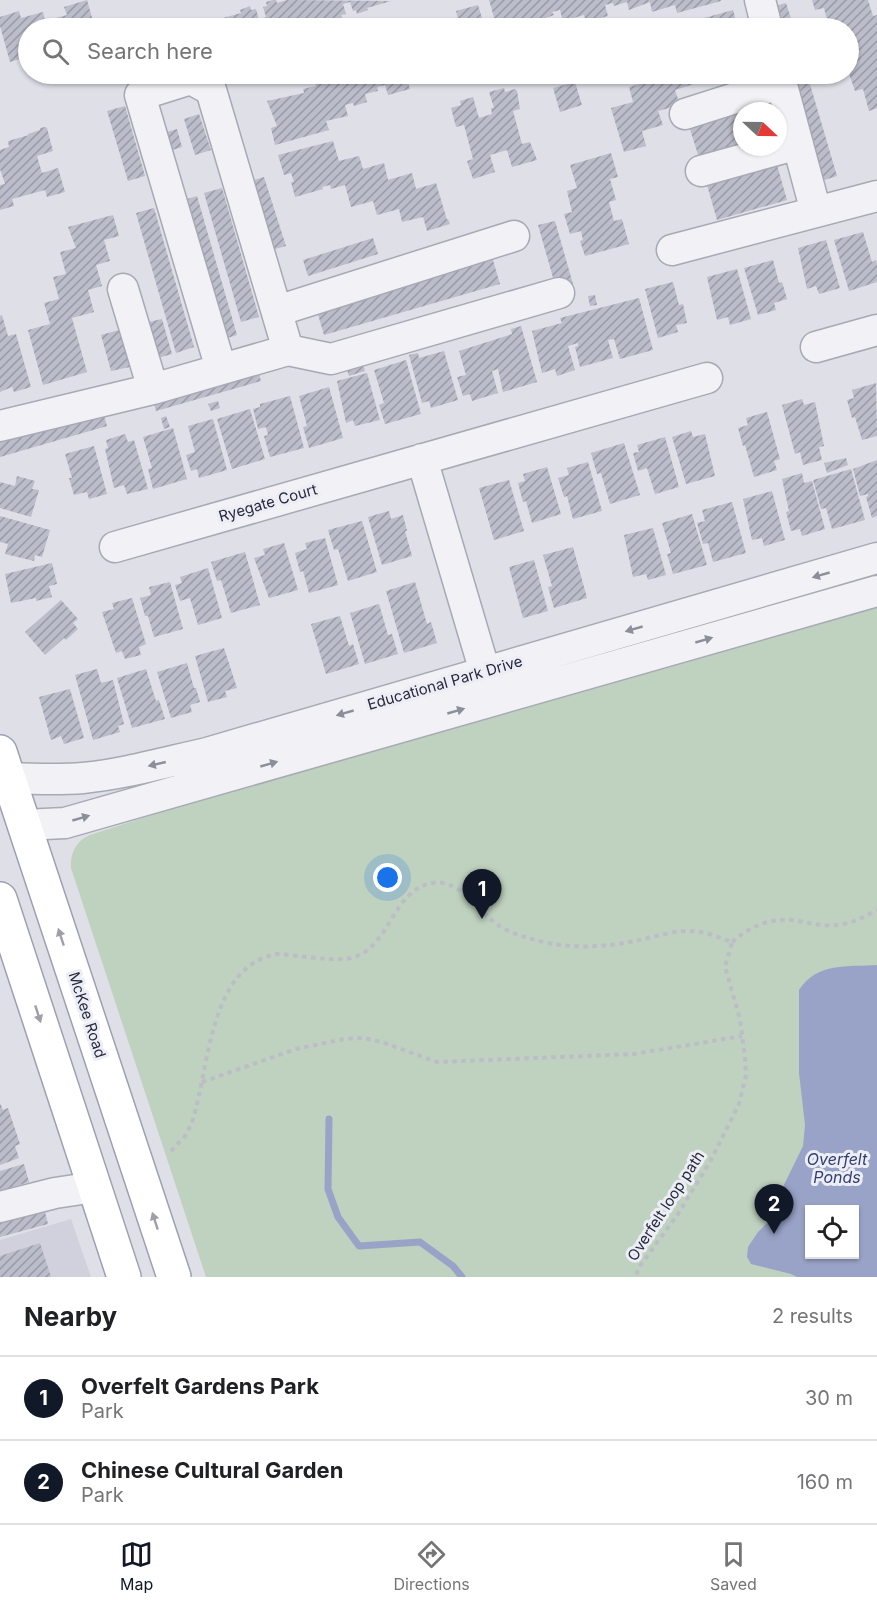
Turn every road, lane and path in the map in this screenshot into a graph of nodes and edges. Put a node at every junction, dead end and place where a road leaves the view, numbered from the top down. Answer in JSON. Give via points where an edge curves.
{"nodes":[{"id":1,"x":760,"y":0,"type":"edge"},
{"id":2,"x":764,"y":18,"type":"edge"},
{"id":3,"x":174,"y":84,"type":"edge"},
{"id":4,"x":200,"y":84,"type":"edge"},
{"id":5,"x":764,"y":84,"type":"edge"},
{"id":6,"x":782,"y":84,"type":"edge"},
{"id":7,"x":685,"y":114,"type":"dead end"},
{"id":8,"x":798,"y":144,"type":"junction"},
{"id":9,"x":701,"y":171,"type":"dead end"},
{"id":10,"x":877,"y":196,"type":"edge"},
{"id":11,"x":816,"y":212,"type":"junction"},
{"id":12,"x":514,"y":236,"type":"dead end"},
{"id":13,"x":672,"y":250,"type":"dead end"},
{"id":14,"x":123,"y":289,"type":"dead end"},
{"id":15,"x":559,"y":293,"type":"dead end"},
{"id":16,"x":277,"y":311,"type":"junction"},
{"id":17,"x":877,"y":330,"type":"edge"},
{"id":18,"x":816,"y":347,"type":"dead end"},
{"id":19,"x":288,"y":350,"type":"junction"},
{"id":20,"x":221,"y":369,"type":"junction"},
{"id":21,"x":707,"y":378,"type":"dead end"},
{"id":22,"x":153,"y":389,"type":"junction"},
{"id":23,"x":0,"y":426,"type":"edge"},
{"id":24,"x":422,"y":459,"type":"junction"},
{"id":25,"x":115,"y":547,"type":"dead end"},
{"id":26,"x":877,"y":558,"type":"edge"},
{"id":27,"x":877,"y":591,"type":"edge"},
{"id":28,"x":485,"y":672,"type":"junction"},
{"id":29,"x":496,"y":699,"type":"junction"},
{"id":30,"x":4,"y":765,"type":"edge"},
{"id":31,"x":24,"y":825,"type":"junction"},
{"id":32,"x":0,"y":899,"type":"edge"},
{"id":33,"x":877,"y":910,"type":"edge"},
{"id":34,"x":732,"y":942,"type":"junction"},
{"id":35,"x":742,"y":1036,"type":"junction"},
{"id":36,"x":202,"y":1082,"type":"junction"},
{"id":37,"x":171,"y":1151,"type":"dead end"},
{"id":38,"x":95,"y":1187,"type":"junction"},
{"id":39,"x":0,"y":1207,"type":"edge"},
{"id":40,"x":124,"y":1277,"type":"edge"},
{"id":41,"x":174,"y":1277,"type":"edge"},
{"id":42,"x":635,"y":1277,"type":"edge"}],
"edges":[{"from":1,"to":2,"type":"street"},
{"from":3,"to":20,"type":"street","via":[[140,95]]},
{"from":4,"to":16,"type":"street","via":[[211,90]]},
{"from":5,"to":7,"type":"street"},
{"from":6,"to":8,"type":"street"},
{"from":8,"to":9,"type":"street"},
{"from":8,"to":11,"type":"street"},
{"from":10,"to":11,"type":"street"},
{"from":11,"to":13,"type":"street"},
{"from":12,"to":16,"type":"street"},
{"from":14,"to":22,"type":"street"},
{"from":15,"to":19,"type":"street","via":[[332,359]]},
{"from":16,"to":19,"type":"street"},
{"from":17,"to":18,"type":"street"},
{"from":19,"to":20,"type":"street"},
{"from":20,"to":22,"type":"street"},
{"from":21,"to":24,"type":"street","name":"Ryegate Court"},
{"from":22,"to":23,"type":"street"},
{"from":24,"to":25,"type":"street","name":"Ryegate Court"},
{"from":24,"to":28,"type":"street"},
{"from":26,"to":28,"type":"street","name":"Educational Park Drive","one_way":true},
{"from":29,"to":27,"type":"street","name":"Educational Park Drive","one_way":true},
{"from":28,"to":29,"type":"street"},
{"from":28,"to":30,"type":"street","name":"Educational Park Drive","one_way":true,"via":[[207,753],[153,765],[54,780]]},
{"from":31,"to":29,"type":"street","name":"Educational Park Drive","one_way":true,"via":[[65,823]]},
{"from":30,"to":31,"type":"main road","name":"McKee Road"},
{"from":41,"to":31,"type":"main road","name":"McKee Road","one_way":true},
{"from":32,"to":38,"type":"main road","one_way":true},
{"from":33,"to":34,"type":"path","via":[[839,925],[768,922]]},
{"from":34,"to":35,"type":"path","name":"Overfelt loop path","via":[[725,968],[741,1019]]},
{"from":34,"to":36,"type":"path","via":[[703,932],[682,931],[594,947],[538,941],[499,926],[454,887],[444,883],[424,885],[404,901],[381,937],[364,952],[343,959],[278,954],[250,964],[232,986],[219,1013]]},
{"from":35,"to":36,"type":"path","via":[[634,1054],[437,1062],[382,1042],[344,1039],[296,1049]]},
{"from":35,"to":42,"type":"path","name":"Overfelt loop path","via":[[746,1075],[739,1104],[711,1160]]},
{"from":36,"to":37,"type":"path","via":[[191,1125]]},
{"from":38,"to":39,"type":"street"},
{"from":38,"to":40,"type":"main road"}]}
